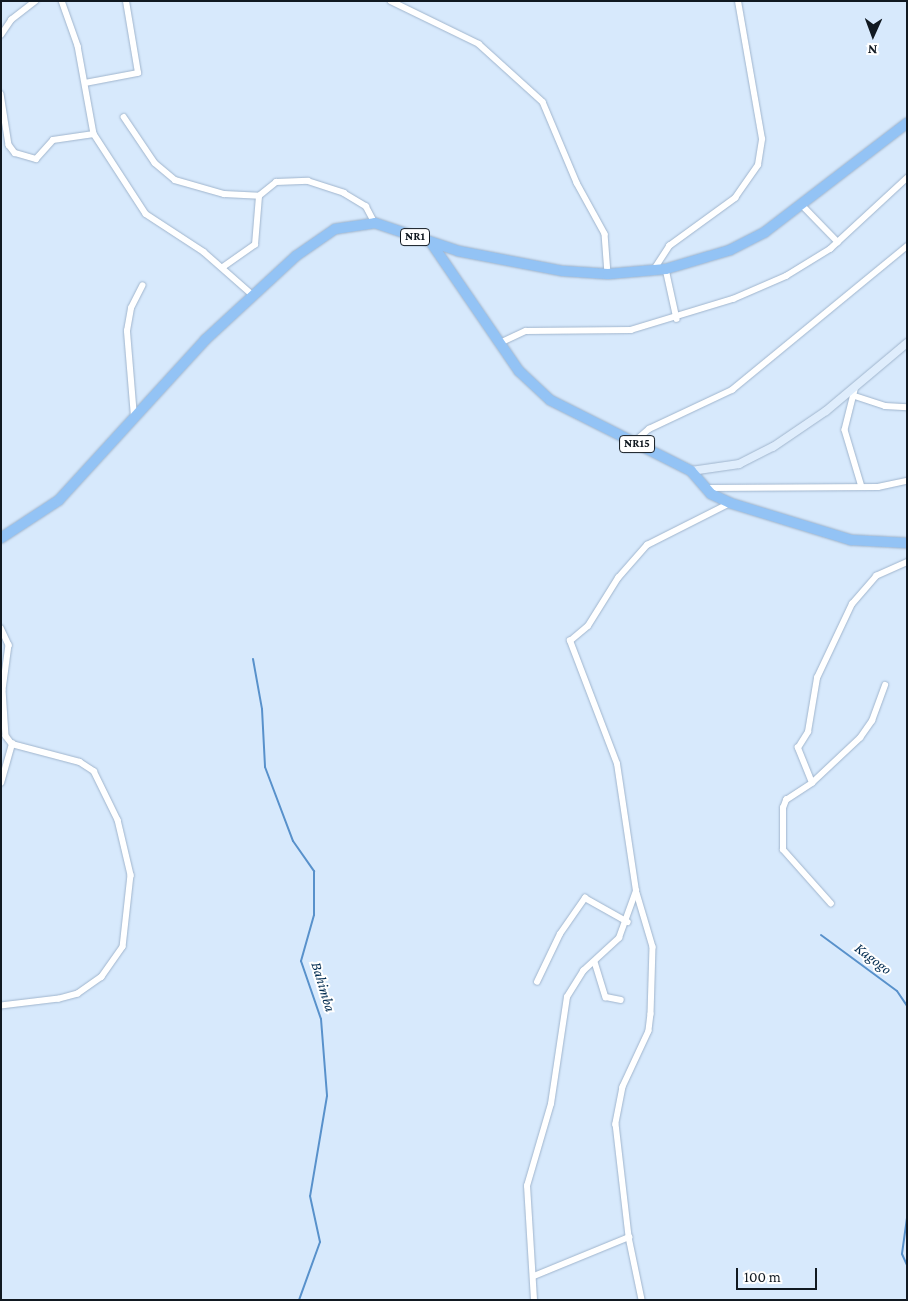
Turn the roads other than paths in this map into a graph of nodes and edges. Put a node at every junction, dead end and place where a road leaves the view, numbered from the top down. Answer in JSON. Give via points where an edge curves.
{"nodes":[{"id":1,"x":36,"y":1,"type":"edge"},
{"id":2,"x":62,"y":1,"type":"edge"},
{"id":3,"x":126,"y":1,"type":"edge"},
{"id":4,"x":390,"y":1,"type":"edge"},
{"id":5,"x":738,"y":1,"type":"edge"},
{"id":6,"x":1,"y":35,"type":"edge"},
{"id":7,"x":85,"y":84,"type":"junction"},
{"id":8,"x":1,"y":94,"type":"edge"},
{"id":9,"x":124,"y":117,"type":"dead end"},
{"id":10,"x":907,"y":123,"type":"edge"},
{"id":11,"x":94,"y":134,"type":"junction"},
{"id":12,"x":907,"y":178,"type":"edge"},
{"id":13,"x":259,"y":196,"type":"junction"},
{"id":14,"x":801,"y":204,"type":"junction"},
{"id":15,"x":375,"y":223,"type":"junction"},
{"id":16,"x":838,"y":242,"type":"junction"},
{"id":17,"x":432,"y":244,"type":"junction"},
{"id":18,"x":907,"y":246,"type":"edge"},
{"id":19,"x":223,"y":267,"type":"junction"},
{"id":20,"x":666,"y":269,"type":"junction"},
{"id":21,"x":653,"y":271,"type":"junction"},
{"id":22,"x":608,"y":274,"type":"junction"},
{"id":23,"x":142,"y":286,"type":"dead end"},
{"id":24,"x":252,"y":296,"type":"junction"},
{"id":25,"x":677,"y":319,"type":"junction"},
{"id":26,"x":502,"y":342,"type":"junction"},
{"id":27,"x":907,"y":343,"type":"edge"},
{"id":28,"x":856,"y":386,"type":"junction"},
{"id":29,"x":855,"y":396,"type":"junction"},
{"id":30,"x":907,"y":407,"type":"edge"},
{"id":31,"x":134,"y":417,"type":"junction"},
{"id":32,"x":634,"y":442,"type":"junction"},
{"id":33,"x":691,"y":471,"type":"junction"},
{"id":34,"x":906,"y":482,"type":"edge"},
{"id":35,"x":862,"y":487,"type":"junction"},
{"id":36,"x":704,"y":488,"type":"junction"},
{"id":37,"x":730,"y":503,"type":"junction"},
{"id":38,"x":1,"y":538,"type":"edge"},
{"id":39,"x":907,"y":543,"type":"edge"},
{"id":40,"x":907,"y":562,"type":"edge"},
{"id":41,"x":1,"y":628,"type":"edge"},
{"id":42,"x":885,"y":685,"type":"dead end"},
{"id":43,"x":2,"y":726,"type":"edge"},
{"id":44,"x":12,"y":744,"type":"junction"},
{"id":45,"x":1,"y":783,"type":"edge"},
{"id":46,"x":812,"y":783,"type":"junction"},
{"id":47,"x":636,"y":891,"type":"junction"},
{"id":48,"x":832,"y":904,"type":"dead end"},
{"id":49,"x":628,"y":922,"type":"junction"},
{"id":50,"x":595,"y":962,"type":"junction"},
{"id":51,"x":537,"y":982,"type":"dead end"},
{"id":52,"x":621,"y":1000,"type":"dead end"},
{"id":53,"x":1,"y":1006,"type":"edge"},
{"id":54,"x":629,"y":1237,"type":"junction"},
{"id":55,"x":534,"y":1276,"type":"junction"},
{"id":56,"x":534,"y":1300,"type":"edge"},
{"id":57,"x":642,"y":1300,"type":"edge"}],
"edges":[{"from":1,"to":6,"type":"street","via":[[11,20]]},
{"from":2,"to":7,"type":"street","via":[[78,46]]},
{"from":3,"to":7,"type":"street","via":[[138,73]]},
{"from":4,"to":22,"type":"street","via":[[479,44],[543,102],[577,183],[605,234]]},
{"from":5,"to":21,"type":"street","via":[[762,139],[758,165],[735,198],[670,246]]},
{"from":7,"to":11,"type":"street"},
{"from":8,"to":11,"type":"street","via":[[9,145],[15,153],[36,159],[53,140]]},
{"from":9,"to":13,"type":"street","via":[[155,164],[175,180],[224,194]]},
{"from":10,"to":14,"type":"highway","number":"NR1"},
{"from":11,"to":19,"type":"street","via":[[146,214]]},
{"from":12,"to":16,"type":"street"},
{"from":13,"to":15,"type":"street","via":[[276,182],[308,181],[359,201]]},
{"from":13,"to":19,"type":"street","via":[[255,245]]},
{"from":14,"to":16,"type":"street"},
{"from":14,"to":20,"type":"highway","number":"NR1","via":[[730,250]]},
{"from":15,"to":17,"type":"highway","number":"NR1"},
{"from":15,"to":24,"type":"highway","number":"NR1","via":[[336,229],[296,256]]},
{"from":16,"to":25,"type":"street","via":[[786,276]]},
{"from":17,"to":22,"type":"highway","number":"NR1","via":[[538,267]]},
{"from":17,"to":26,"type":"highway","number":"NR15"},
{"from":18,"to":32,"type":"street","via":[[732,390],[649,429]]},
{"from":19,"to":24,"type":"street"},
{"from":20,"to":21,"type":"highway","number":"NR1"},
{"from":20,"to":25,"type":"street"},
{"from":21,"to":22,"type":"highway","number":"NR1"},
{"from":23,"to":31,"type":"street","via":[[131,308],[127,331]]},
{"from":24,"to":31,"type":"highway","number":"NR1"},
{"from":25,"to":26,"type":"street","via":[[618,332],[526,331]]},
{"from":26,"to":32,"type":"highway","number":"NR15","via":[[519,371],[540,393]]},
{"from":27,"to":28,"type":"street"},
{"from":28,"to":29,"type":"street"},
{"from":28,"to":33,"type":"street","via":[[808,424],[754,458],[722,468]]},
{"from":29,"to":30,"type":"street","via":[[885,406]]},
{"from":29,"to":35,"type":"street","via":[[846,413],[845,430]]},
{"from":31,"to":38,"type":"highway","number":"NR1","via":[[60,500]]},
{"from":32,"to":33,"type":"highway","number":"NR15"},
{"from":33,"to":36,"type":"highway","number":"NR15"},
{"from":34,"to":35,"type":"street"},
{"from":35,"to":36,"type":"street"},
{"from":36,"to":37,"type":"highway","number":"NR15"},
{"from":37,"to":39,"type":"highway","number":"NR15","via":[[851,540]]},
{"from":37,"to":47,"type":"street","via":[[647,545],[618,578],[588,626],[570,641],[617,764]]},
{"from":40,"to":46,"type":"street","via":[[881,572],[857,596],[817,678],[808,732],[797,753]]},
{"from":41,"to":43,"type":"street","via":[[9,645]]},
{"from":42,"to":46,"type":"street","via":[[872,721],[860,738]]},
{"from":43,"to":44,"type":"street"},
{"from":44,"to":45,"type":"street"},
{"from":44,"to":53,"type":"street","via":[[80,762],[94,771],[123,834],[131,875],[131,903],[123,947],[114,965],[94,985],[59,999]]},
{"from":46,"to":48,"type":"street","via":[[786,800],[783,847],[800,874]]},
{"from":47,"to":49,"type":"street"},
{"from":47,"to":54,"type":"street","via":[[654,955],[649,1031],[623,1087],[617,1118]]},
{"from":49,"to":50,"type":"street"},
{"from":49,"to":51,"type":"street","via":[[585,898],[560,934]]},
{"from":50,"to":52,"type":"street","via":[[606,997]]},
{"from":50,"to":55,"type":"street","via":[[583,971],[567,997],[551,1104],[529,1175],[526,1223]]},
{"from":54,"to":55,"type":"street"},
{"from":54,"to":57,"type":"street"},
{"from":55,"to":56,"type":"street"}]}
